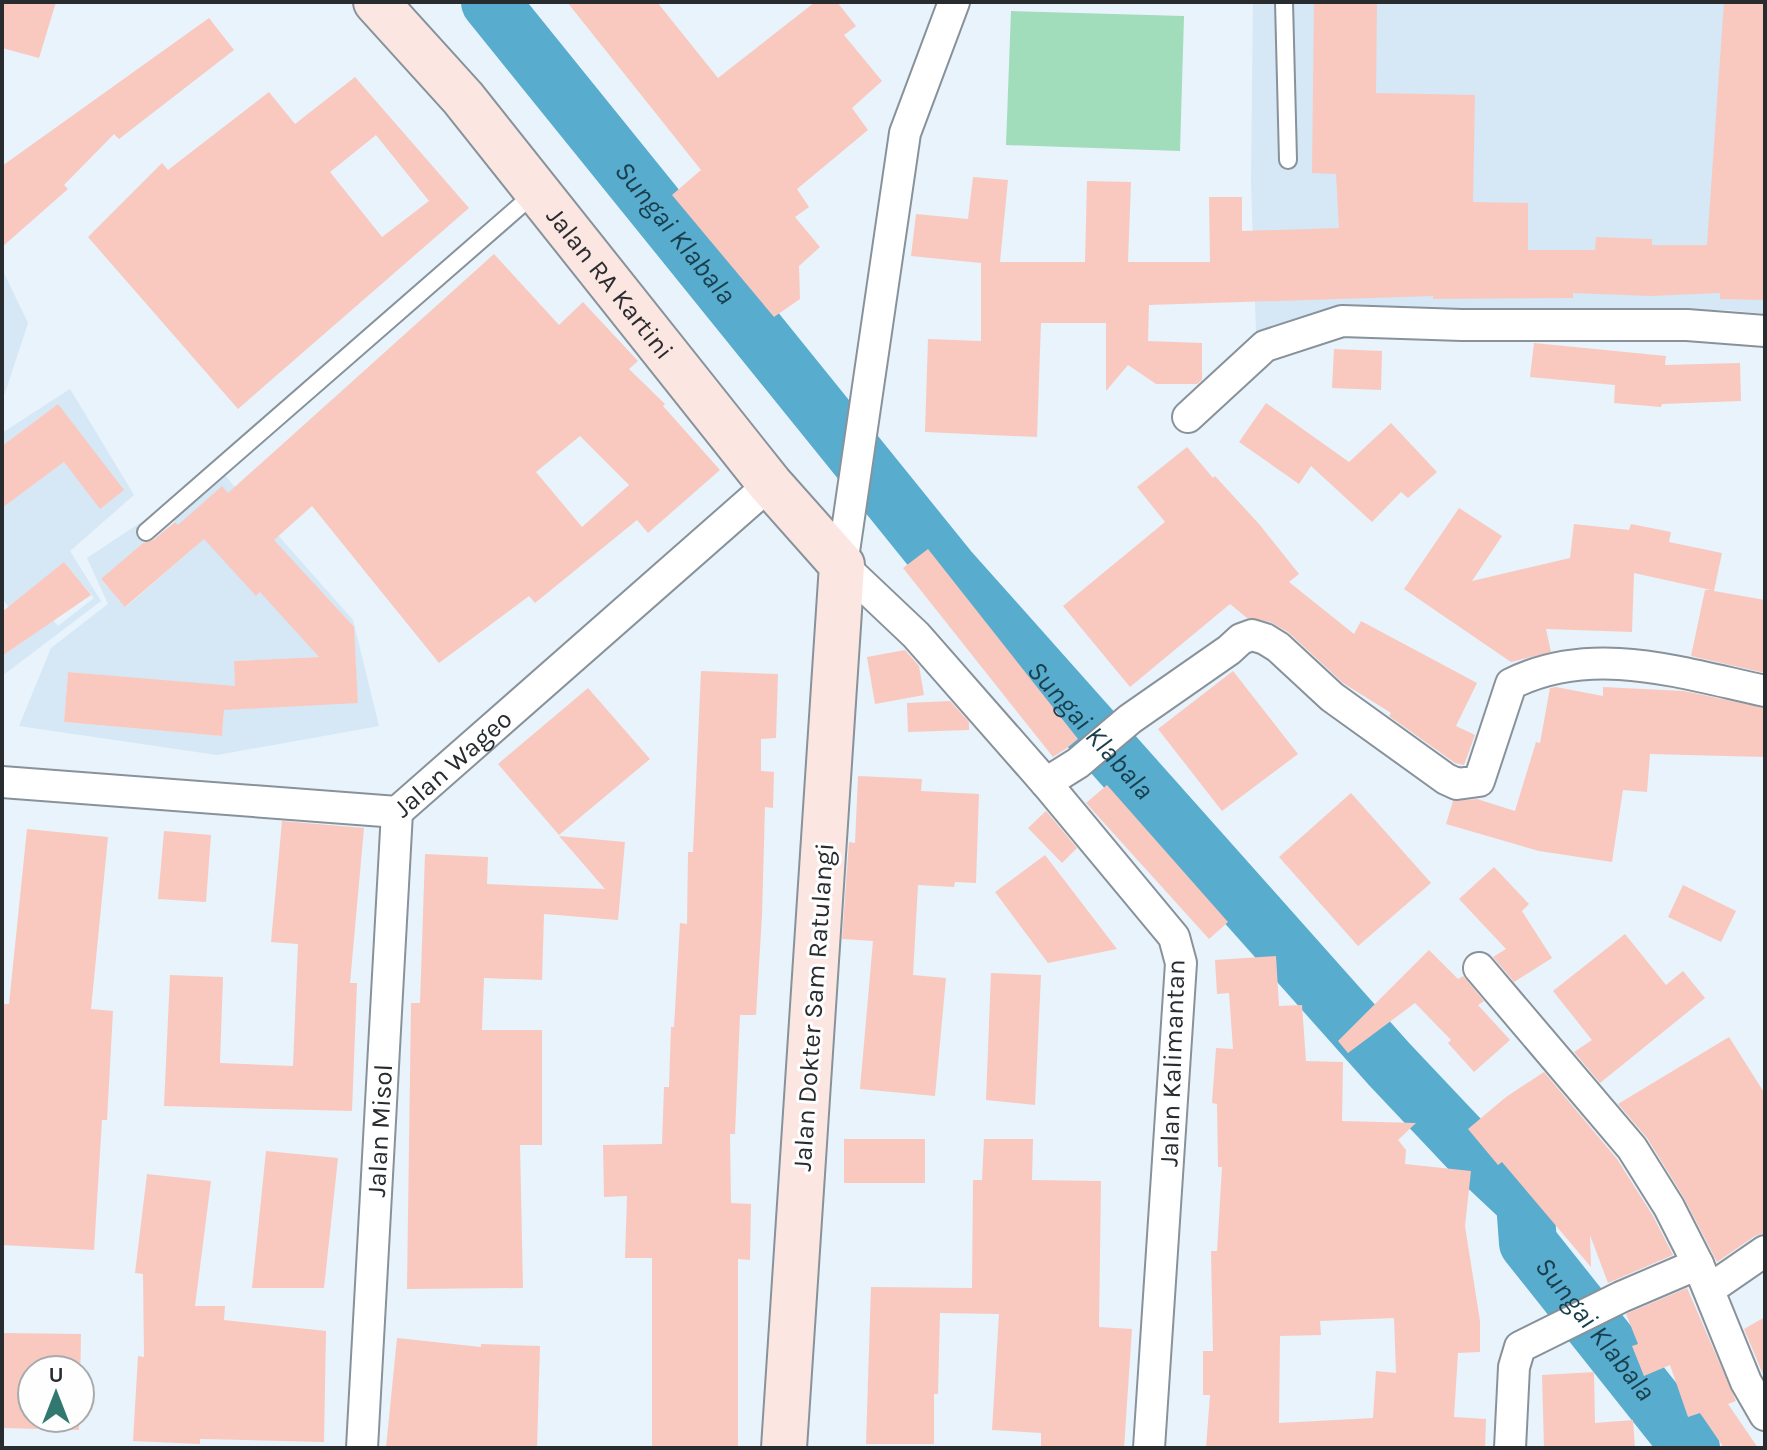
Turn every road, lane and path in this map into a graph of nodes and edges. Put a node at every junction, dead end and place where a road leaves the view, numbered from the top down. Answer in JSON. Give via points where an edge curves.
{"nodes":[{"id":1,"x":376,"y":2,"type":"edge"},
{"id":2,"x":954,"y":2,"type":"edge"},
{"id":3,"x":1284,"y":2,"type":"edge"},
{"id":4,"x":1288,"y":160,"type":"dead end"},
{"id":5,"x":537,"y":191,"type":"junction"},
{"id":6,"x":1765,"y":331,"type":"edge"},
{"id":7,"x":1188,"y":417,"type":"dead end"},
{"id":8,"x":770,"y":484,"type":"junction"},
{"id":9,"x":146,"y":532,"type":"dead end"},
{"id":10,"x":842,"y":565,"type":"junction"},
{"id":11,"x":1765,"y":691,"type":"edge"},
{"id":12,"x":2,"y":782,"type":"edge"},
{"id":13,"x":1046,"y":783,"type":"junction"},
{"id":14,"x":397,"y":812,"type":"junction"},
{"id":15,"x":1479,"y":968,"type":"dead end"},
{"id":16,"x":1765,"y":1251,"type":"edge"},
{"id":17,"x":1704,"y":1277,"type":"junction"},
{"id":18,"x":1761,"y":1401,"type":"edge"},
{"id":19,"x":362,"y":1448,"type":"edge"},
{"id":20,"x":784,"y":1448,"type":"edge"},
{"id":21,"x":1149,"y":1448,"type":"edge"},
{"id":22,"x":1510,"y":1448,"type":"edge"}],
"edges":[{"from":1,"to":5,"type":"street","name":"Jalan RA Kartini"},
{"from":2,"to":10,"type":"street","via":[[905,133]]},
{"from":3,"to":4,"type":"lane"},
{"from":5,"to":8,"type":"street","name":"Jalan RA Kartini"},
{"from":5,"to":9,"type":"lane"},
{"from":6,"to":7,"type":"street","via":[[1687,325],[1342,321],[1265,346]]},
{"from":8,"to":10,"type":"street","name":"Jalan RA Kartini"},
{"from":8,"to":14,"type":"street","name":"Jalan Wageo"},
{"from":10,"to":13,"type":"street","name":"Jalan Kalimantan","via":[[916,635]]},
{"from":10,"to":20,"type":"street","name":"Jalan Dokter Sam Ratulangi"},
{"from":11,"to":13,"type":"street","via":[[1619,662],[1533,673],[1511,684],[1479,781],[1457,784],[1332,697],[1278,647],[1252,635]]},
{"from":12,"to":14,"type":"street","name":"Jalan Wageo"},
{"from":13,"to":21,"type":"street","name":"Jalan Kalimantan","via":[[1174,937],[1181,963]]},
{"from":14,"to":19,"type":"street","name":"Jalan Misol"},
{"from":15,"to":17,"type":"street","via":[[1632,1148]]},
{"from":16,"to":17,"type":"street"},
{"from":17,"to":18,"type":"street","via":[[1746,1382]]},
{"from":17,"to":22,"type":"street","via":[[1621,1297],[1520,1347],[1514,1367]]}]}
